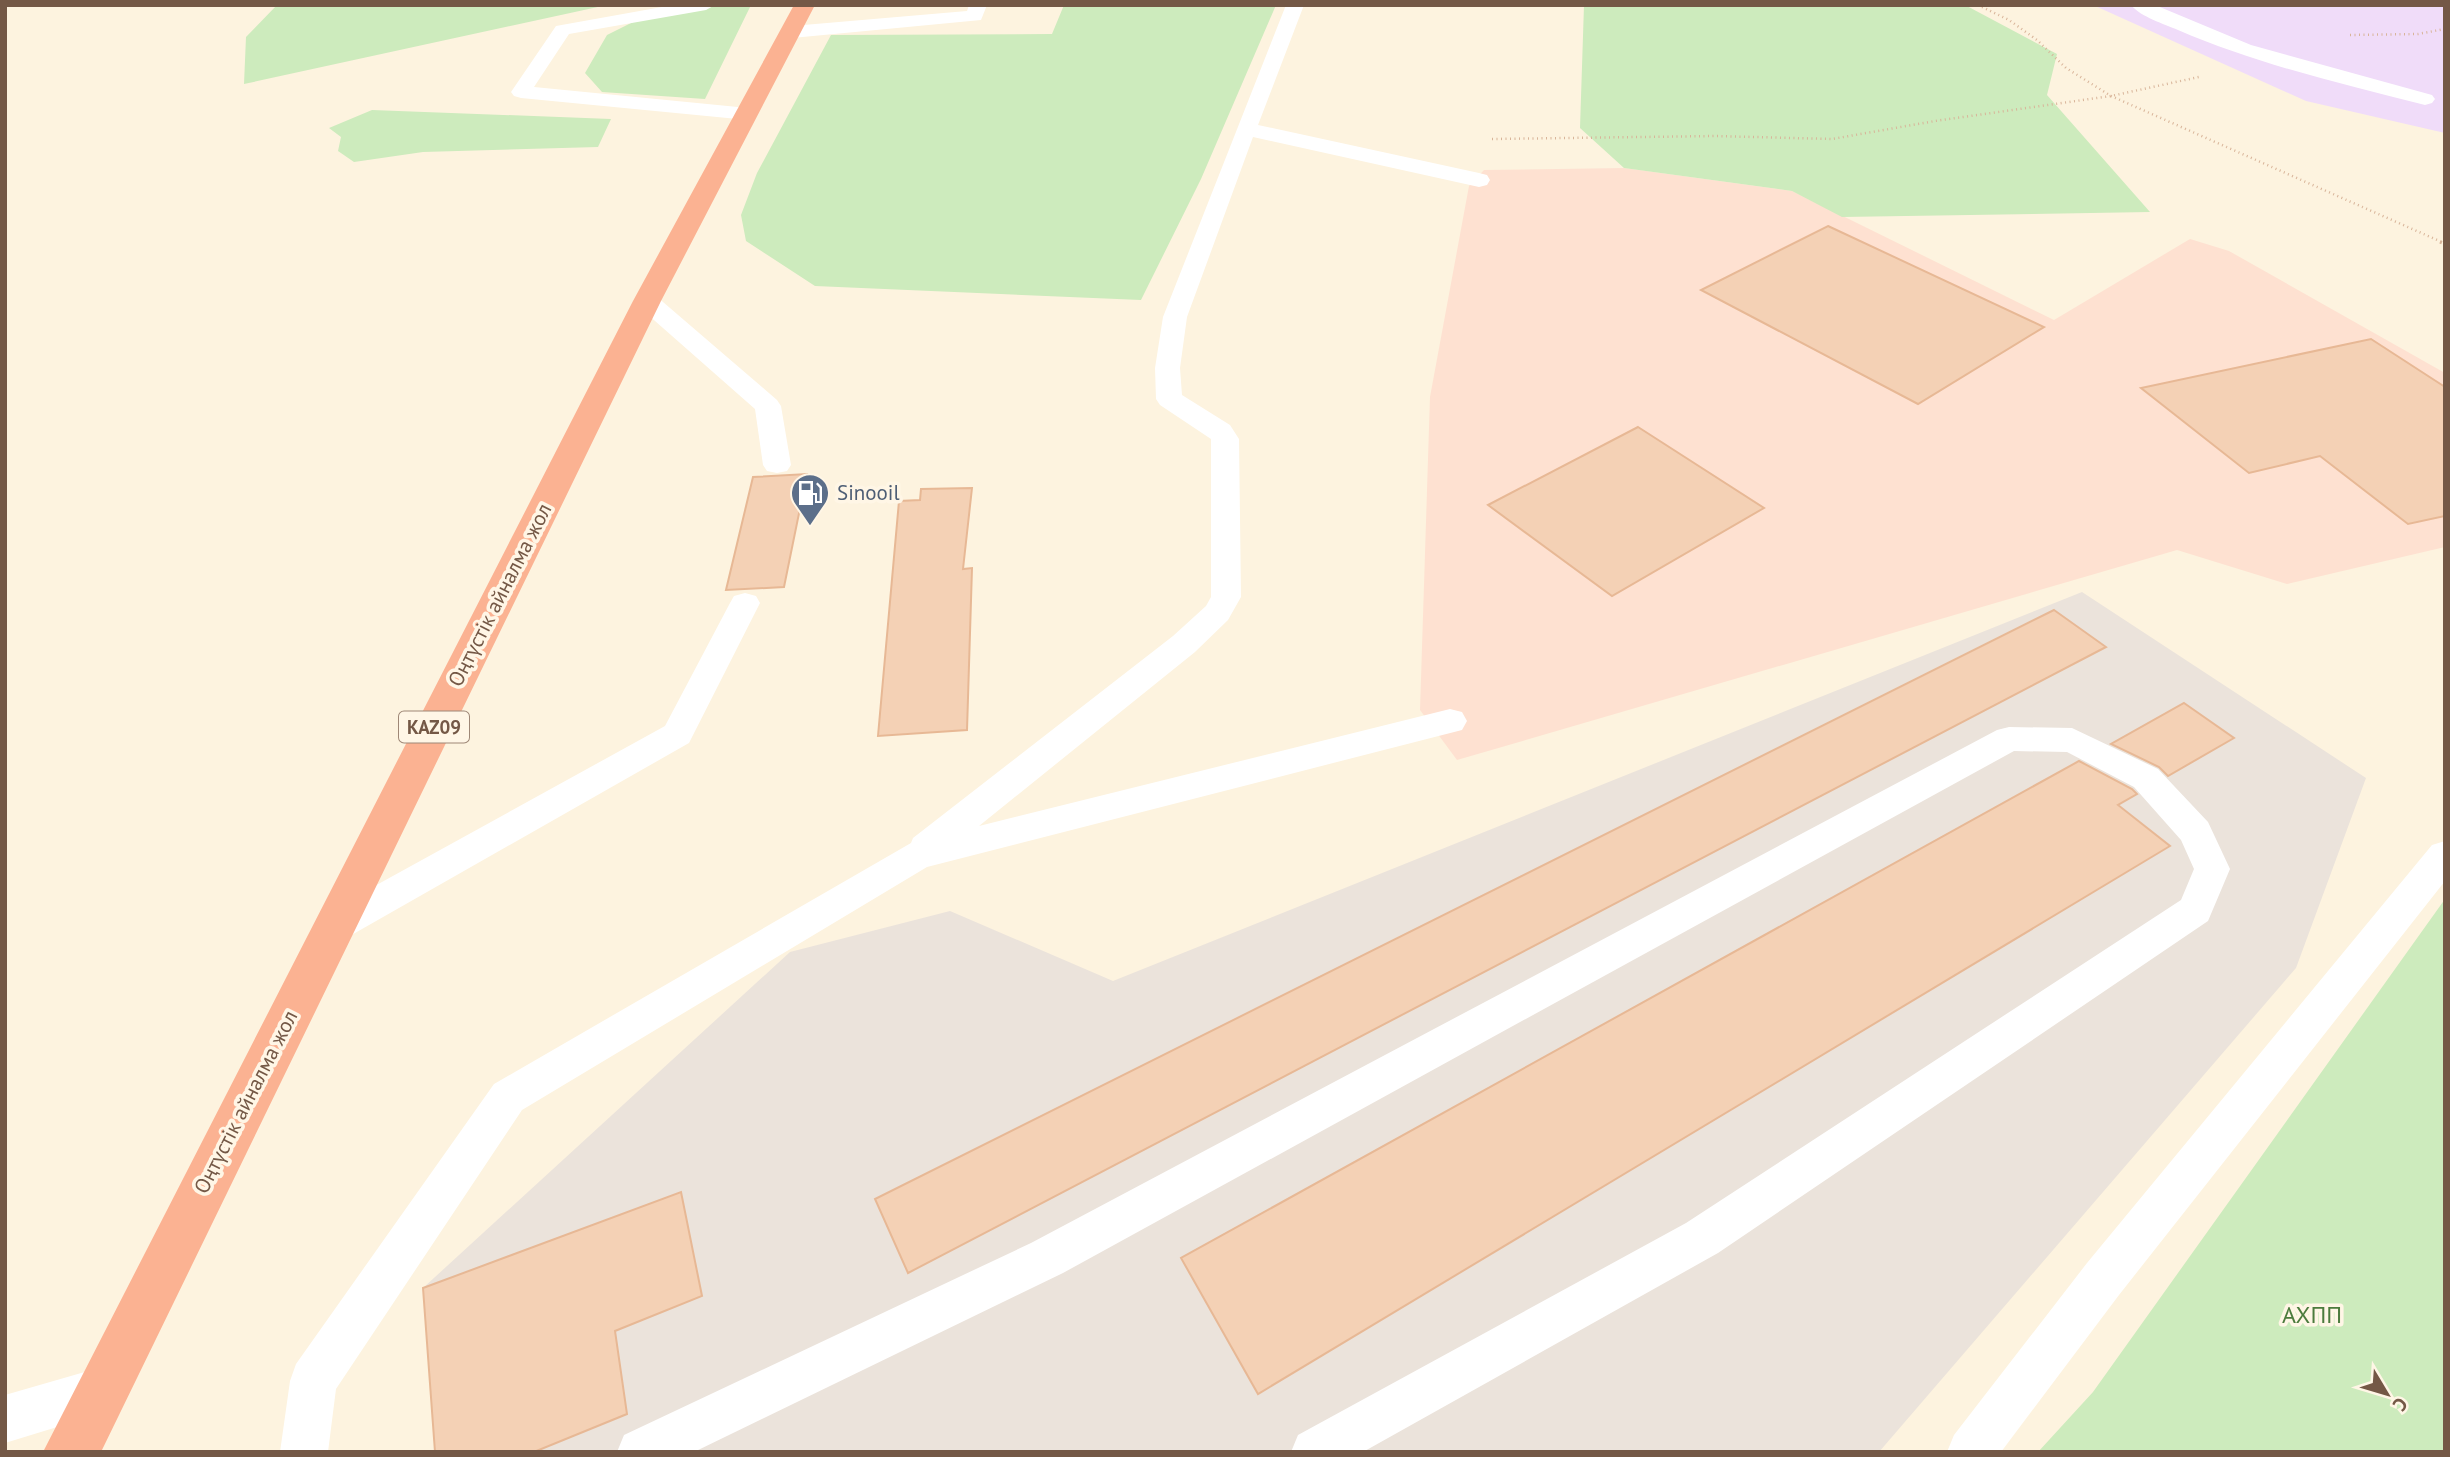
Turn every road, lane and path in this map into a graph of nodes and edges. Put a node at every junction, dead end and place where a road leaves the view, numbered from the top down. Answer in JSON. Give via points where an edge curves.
{"nodes":[{"id":1,"x":706,"y":5,"type":"edge"},
{"id":2,"x":978,"y":5,"type":"edge"},
{"id":3,"x":1294,"y":5,"type":"edge"},
{"id":4,"x":1978,"y":5,"type":"edge"},
{"id":5,"x":2140,"y":5,"type":"edge"},
{"id":6,"x":798,"y":18,"type":"edge"},
{"id":7,"x":2445,"y":29,"type":"edge"},
{"id":8,"x":2350,"y":34,"type":"dead end"},
{"id":9,"x":2254,"y":52,"type":"junction"},
{"id":10,"x":2111,"y":96,"type":"junction"},
{"id":11,"x":2425,"y":99,"type":"dead end"},
{"id":12,"x":748,"y":114,"type":"junction"},
{"id":13,"x":1246,"y":129,"type":"junction"},
{"id":14,"x":1412,"y":165,"type":"junction"},
{"id":15,"x":1479,"y":180,"type":"dead end"},
{"id":16,"x":2445,"y":244,"type":"edge"},
{"id":17,"x":647,"y":301,"type":"junction"},
{"id":18,"x":777,"y":465,"type":"dead end"},
{"id":19,"x":745,"y":603,"type":"dead end"},
{"id":20,"x":1450,"y":721,"type":"dead end"},
{"id":21,"x":917,"y":855,"type":"junction"},
{"id":22,"x":2445,"y":855,"type":"edge"},
{"id":23,"x":335,"y":926,"type":"junction"},
{"id":24,"x":102,"y":1391,"type":"junction"},
{"id":25,"x":5,"y":1419,"type":"edge"},
{"id":26,"x":71,"y":1452,"type":"edge"},
{"id":27,"x":304,"y":1452,"type":"edge"},
{"id":28,"x":641,"y":1452,"type":"edge"},
{"id":29,"x":1315,"y":1452,"type":"edge"},
{"id":30,"x":1971,"y":1452,"type":"edge"}],
"edges":[{"from":1,"to":12,"type":"lane","via":[[563,30],[521,92]]},
{"from":2,"to":6,"type":"lane","via":[[974,16]]},
{"from":3,"to":13,"type":"lane"},
{"from":4,"to":10,"type":"path","via":[[2009,20],[2066,68]]},
{"from":5,"to":9,"type":"lane","via":[[2171,22]]},
{"from":6,"to":12,"type":"highway","name":"Оңтүстік айналма жол","number":"KAZ09"},
{"from":7,"to":8,"type":"path","via":[[2418,34]]},
{"from":9,"to":10,"type":"path","via":[[2214,74]]},
{"from":9,"to":11,"type":"lane"},
{"from":10,"to":14,"type":"path","via":[[1832,139],[1497,138]]},
{"from":10,"to":16,"type":"path"},
{"from":12,"to":17,"type":"highway","name":"Оңтүстік айналма жол","number":"KAZ09"},
{"from":13,"to":14,"type":"lane"},
{"from":13,"to":21,"type":"lane","via":[[1175,317],[1167,387],[1168,399],[1220,431],[1225,439],[1226,597],[1217,613],[1184,644]]},
{"from":14,"to":15,"type":"lane"},
{"from":17,"to":18,"type":"lane","via":[[768,406]]},
{"from":17,"to":23,"type":"highway","name":"Оңтүстік айналма жол","number":"KAZ09"},
{"from":19,"to":23,"type":"lane","via":[[677,734]]},
{"from":20,"to":21,"type":"lane"},
{"from":21,"to":27,"type":"lane","via":[[509,1097],[313,1381]]},
{"from":22,"to":30,"type":"lane","via":[[2103,1279]]},
{"from":23,"to":24,"type":"highway","name":"Оңтүстік айналма жол","number":"KAZ09"},
{"from":24,"to":25,"type":"lane"},
{"from":24,"to":26,"type":"highway","name":"Оңтүстік айналма жол","number":"KAZ09"},
{"from":28,"to":29,"type":"lane","via":[[1047,1258],[2009,739],[2072,740],[2146,778],[2195,832],[2212,869],[2195,910],[1702,1238]]}]}
